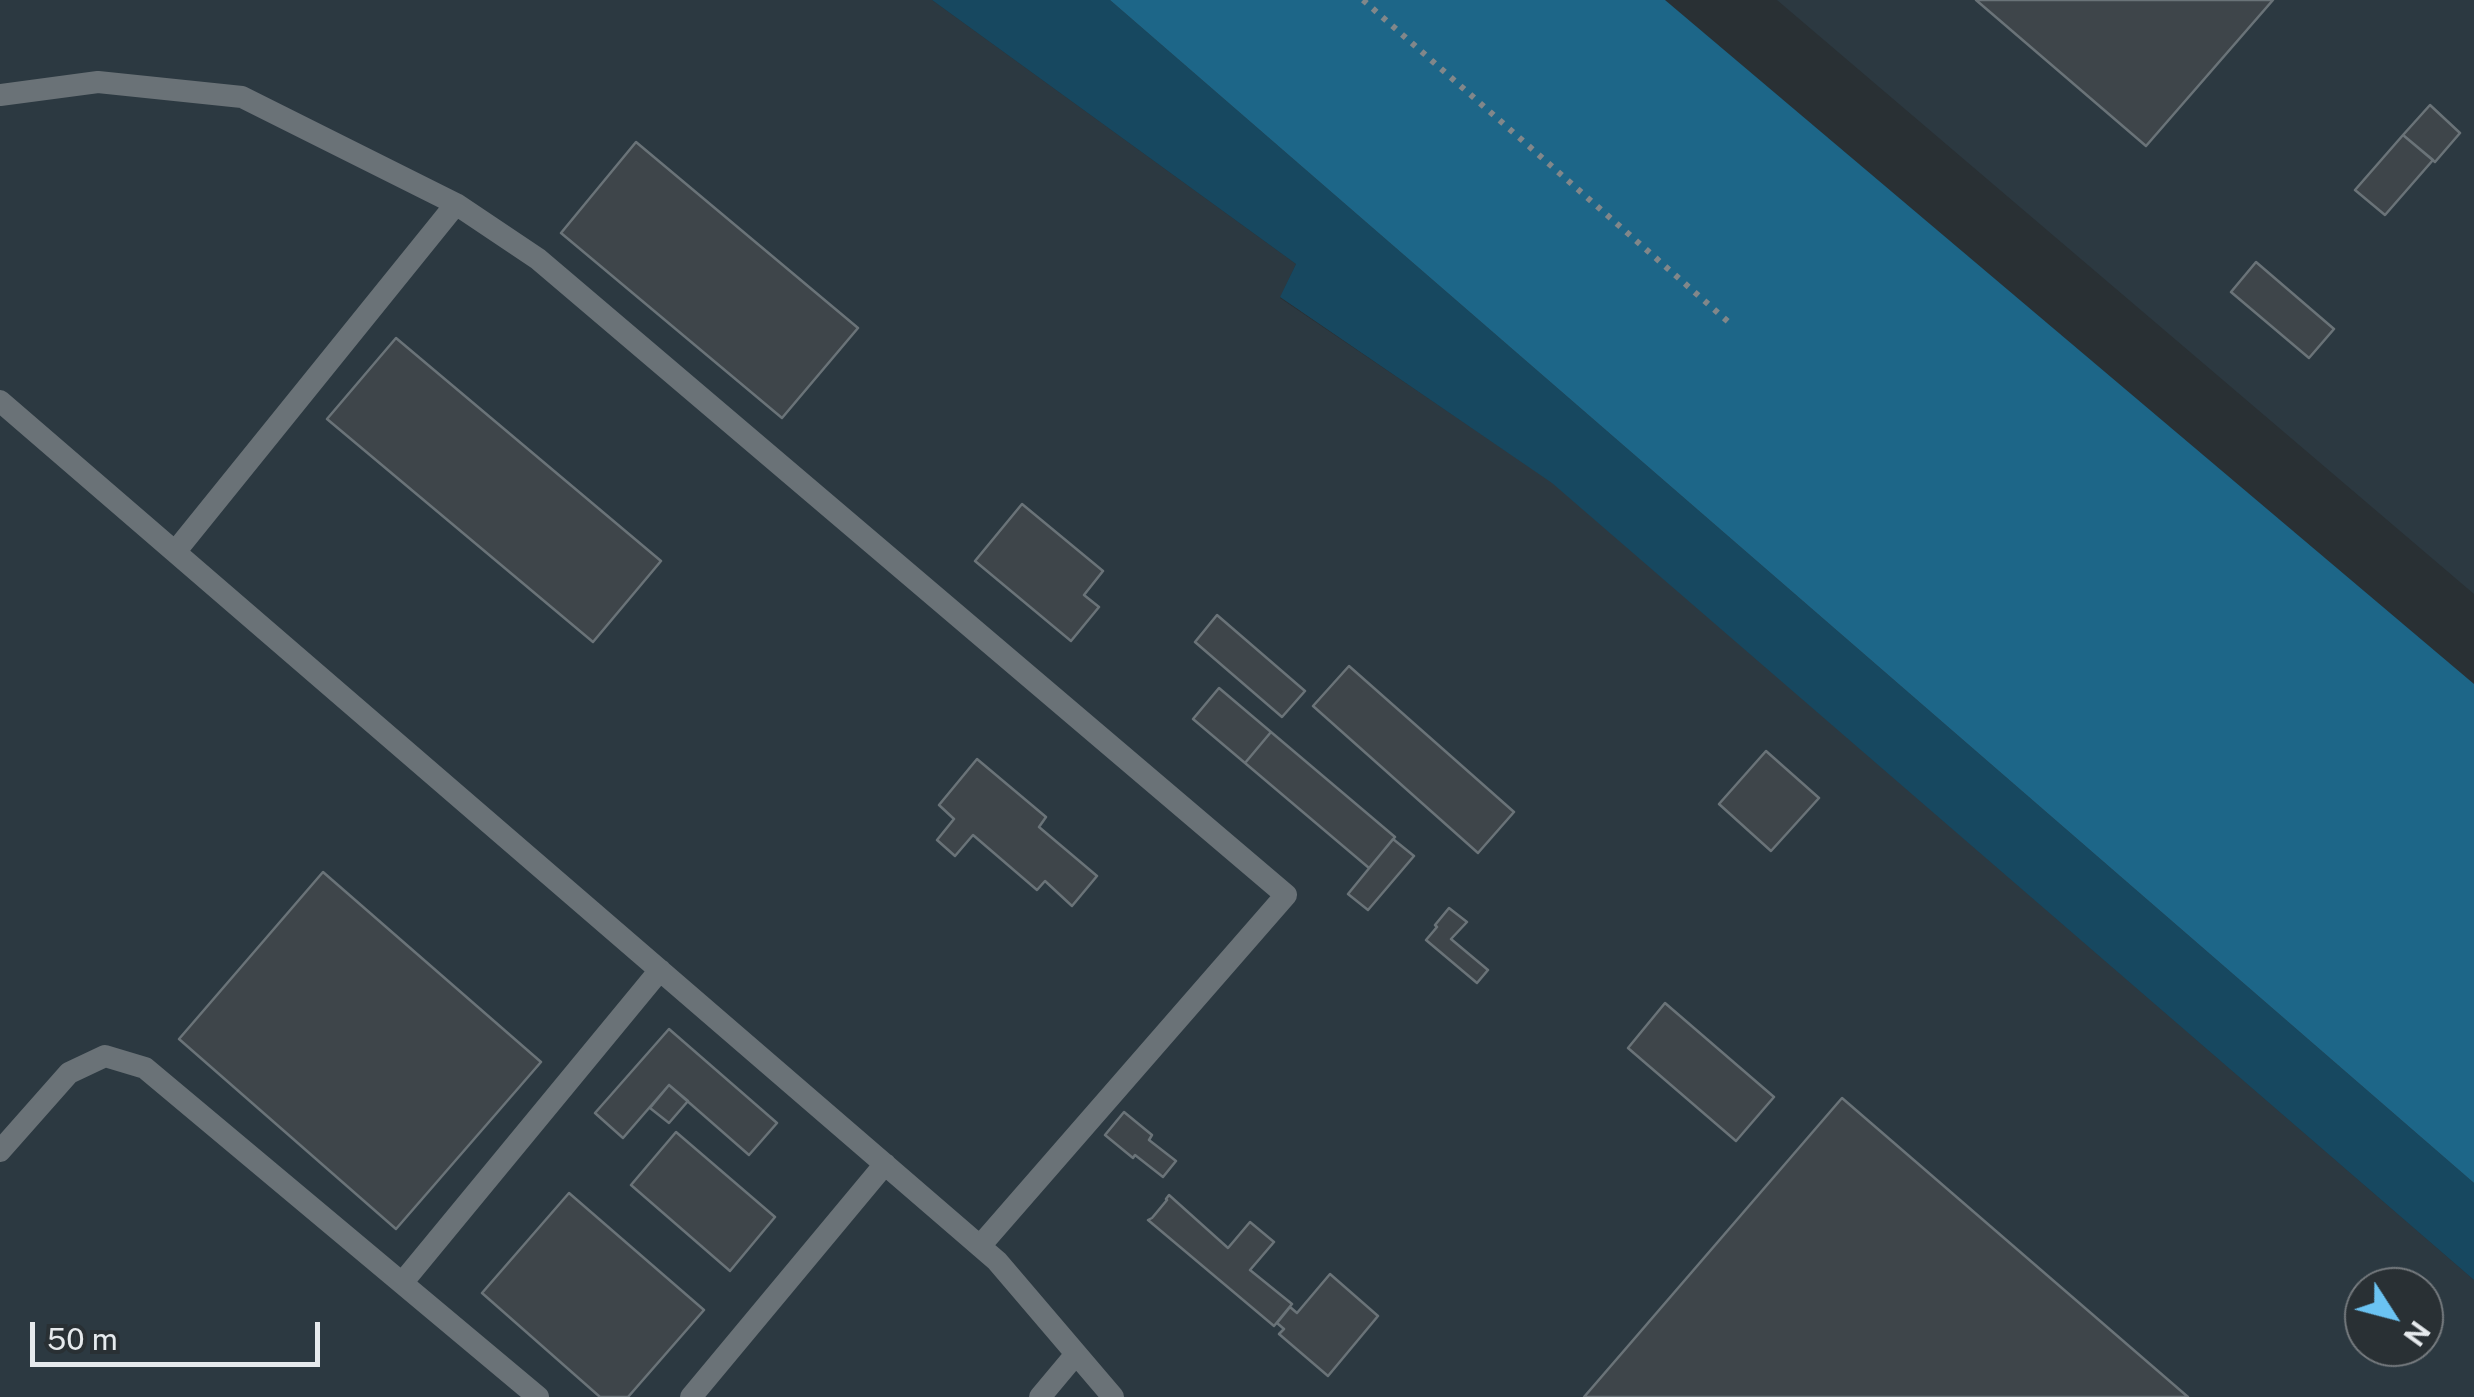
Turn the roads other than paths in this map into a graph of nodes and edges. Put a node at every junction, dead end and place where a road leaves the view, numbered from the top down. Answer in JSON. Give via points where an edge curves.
{"nodes":[{"id":1,"x":0,"y":95,"type":"edge"},
{"id":2,"x":456,"y":204,"type":"junction"},
{"id":3,"x":0,"y":401,"type":"edge"},
{"id":4,"x":175,"y":552,"type":"junction"},
{"id":5,"x":660,"y":970,"type":"junction"},
{"id":6,"x":0,"y":1151,"type":"edge"},
{"id":7,"x":885,"y":1164,"type":"junction"},
{"id":8,"x":980,"y":1246,"type":"junction"},
{"id":9,"x":402,"y":1283,"type":"junction"},
{"id":10,"x":1076,"y":1354,"type":"junction"},
{"id":11,"x":538,"y":1397,"type":"edge"},
{"id":12,"x":691,"y":1397,"type":"edge"},
{"id":13,"x":1040,"y":1397,"type":"edge"},
{"id":14,"x":1113,"y":1397,"type":"edge"}],
"edges":[{"from":1,"to":2,"type":"lane","via":[[98,82],[242,98]]},
{"from":2,"to":4,"type":"lane"},
{"from":2,"to":8,"type":"lane","via":[[538,260],[1286,895]]},
{"from":3,"to":4,"type":"lane"},
{"from":4,"to":5,"type":"lane"},
{"from":5,"to":7,"type":"lane"},
{"from":5,"to":9,"type":"lane"},
{"from":6,"to":9,"type":"lane","via":[[69,1073],[104,1056],[145,1068]]},
{"from":7,"to":8,"type":"lane"},
{"from":7,"to":12,"type":"lane"},
{"from":8,"to":10,"type":"lane"},
{"from":9,"to":11,"type":"lane"},
{"from":10,"to":13,"type":"lane"},
{"from":10,"to":14,"type":"lane"}]}
